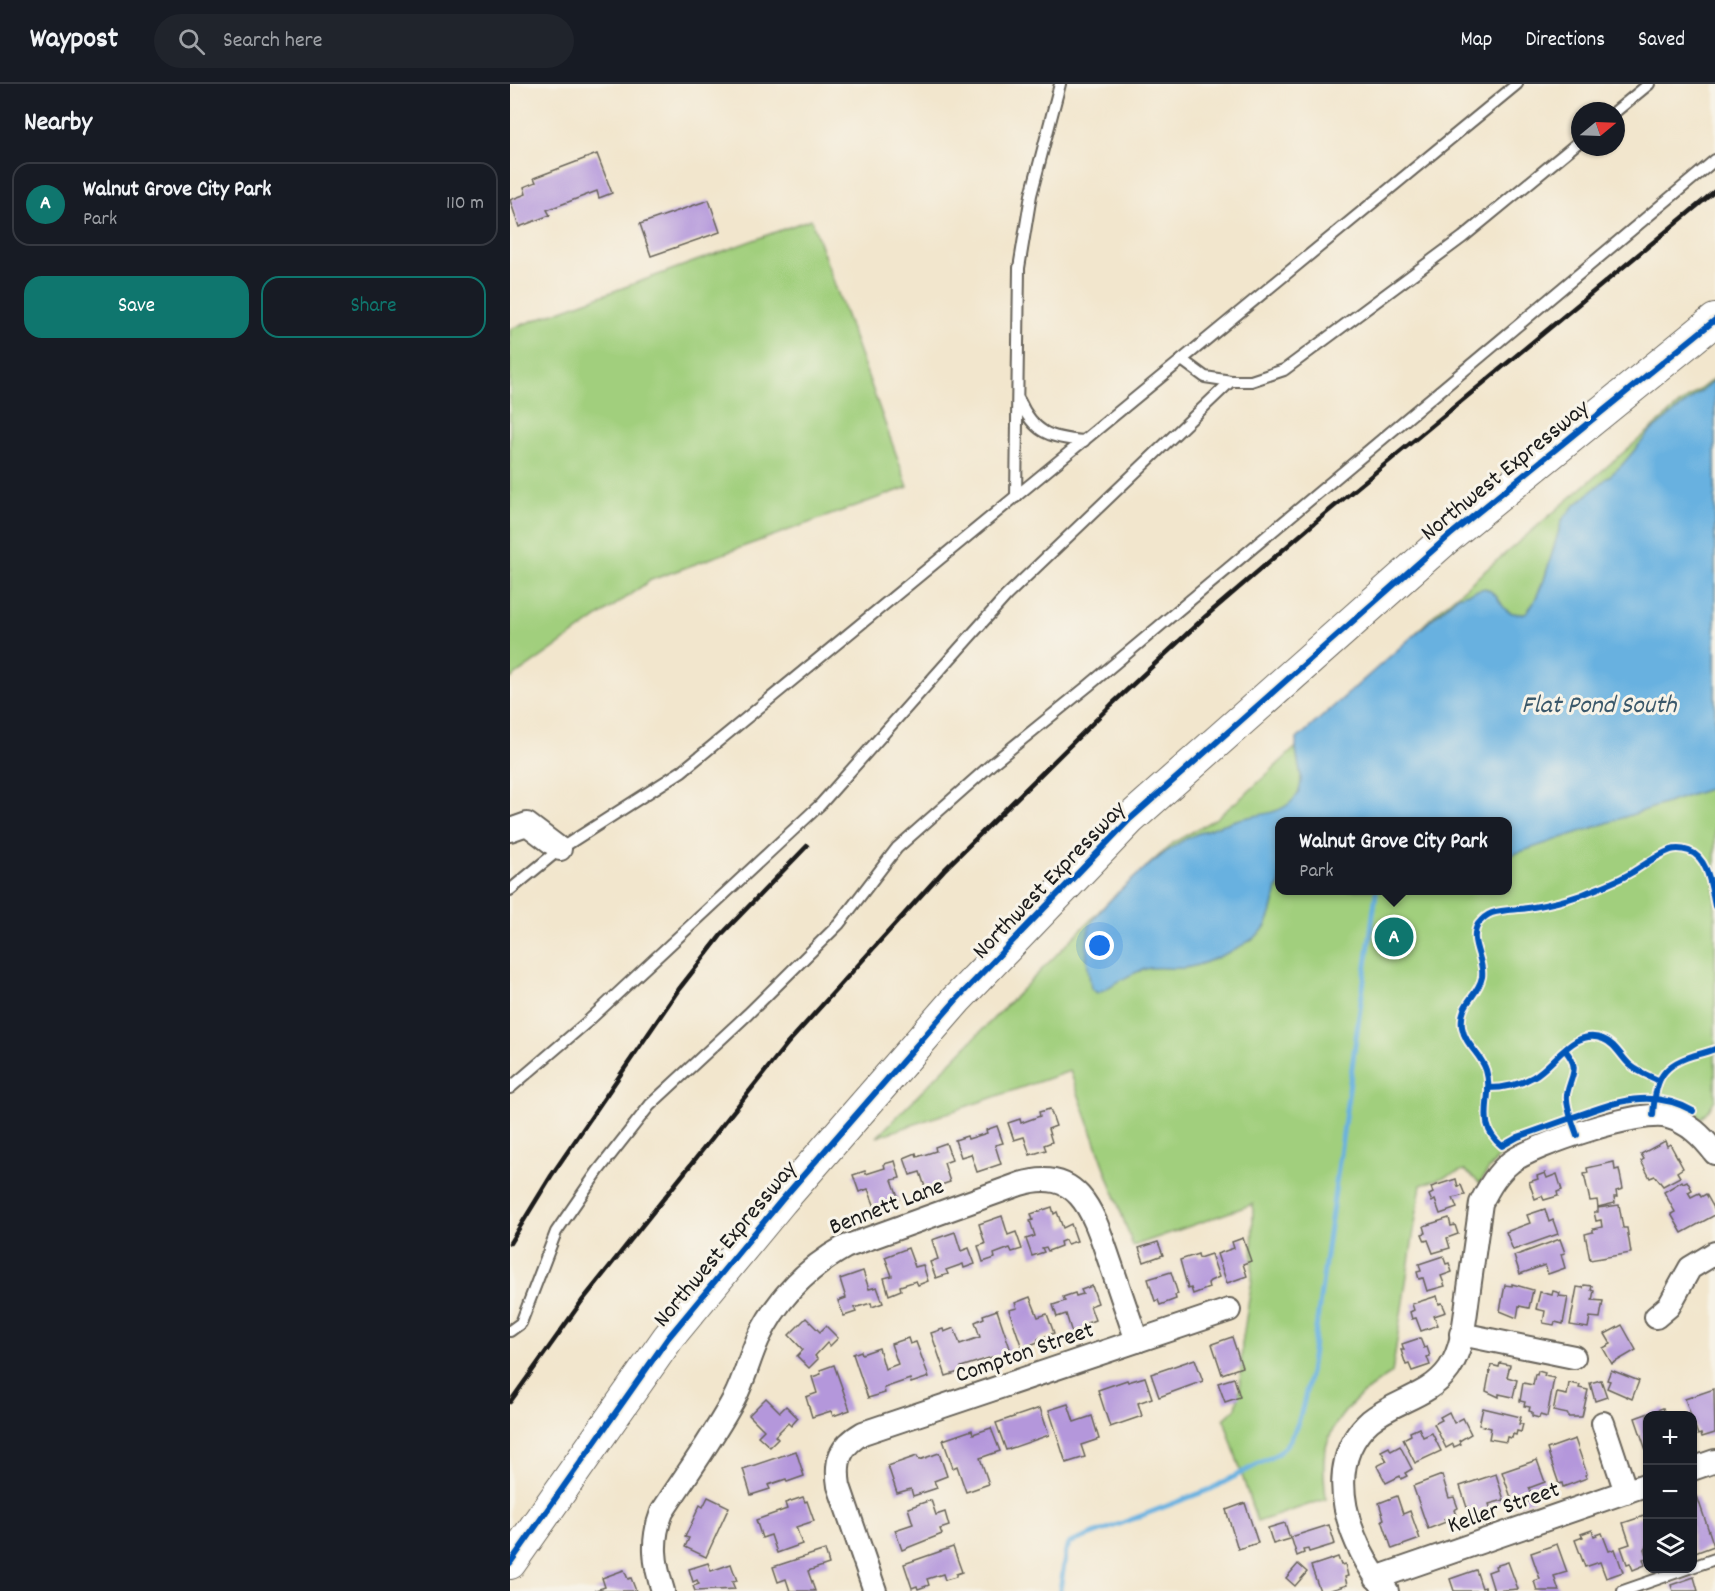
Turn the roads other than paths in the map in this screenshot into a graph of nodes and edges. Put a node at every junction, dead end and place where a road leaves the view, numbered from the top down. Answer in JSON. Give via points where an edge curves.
{"nodes":[{"id":1,"x":1060,"y":84,"type":"edge"},
{"id":2,"x":1517,"y":84,"type":"edge"},
{"id":3,"x":1649,"y":84,"type":"edge"},
{"id":4,"x":1625,"y":104,"type":"edge"},
{"id":5,"x":1571,"y":148,"type":"edge"},
{"id":6,"x":1715,"y":160,"type":"edge"},
{"id":7,"x":1715,"y":320,"type":"edge"},
{"id":8,"x":1182,"y":360,"type":"junction"},
{"id":9,"x":1231,"y":381,"type":"junction"},
{"id":10,"x":1017,"y":397,"type":"junction"},
{"id":11,"x":1084,"y":441,"type":"junction"},
{"id":12,"x":1016,"y":497,"type":"junction"},
{"id":13,"x":518,"y":827,"type":"edge"},
{"id":14,"x":560,"y":849,"type":"junction"},
{"id":15,"x":510,"y":890,"type":"edge"},
{"id":16,"x":510,"y":1088,"type":"edge"},
{"id":17,"x":1715,"y":1153,"type":"edge"},
{"id":18,"x":1715,"y":1253,"type":"edge"},
{"id":19,"x":1229,"y":1310,"type":"dead end"},
{"id":20,"x":1656,"y":1317,"type":"dead end"},
{"id":21,"x":510,"y":1331,"type":"edge"},
{"id":22,"x":1461,"y":1334,"type":"junction"},
{"id":23,"x":1137,"y":1341,"type":"junction"},
{"id":24,"x":1574,"y":1357,"type":"dead end"},
{"id":25,"x":1603,"y":1423,"type":"dead end"},
{"id":26,"x":1715,"y":1461,"type":"edge"},
{"id":27,"x":1697,"y":1467,"type":"edge"},
{"id":28,"x":1643,"y":1486,"type":"edge"},
{"id":29,"x":1626,"y":1492,"type":"junction"},
{"id":30,"x":1715,"y":1559,"type":"edge"},
{"id":31,"x":510,"y":1563,"type":"edge"},
{"id":32,"x":1697,"y":1566,"type":"edge"},
{"id":33,"x":1676,"y":1573,"type":"edge"},
{"id":34,"x":1381,"y":1585,"type":"edge"},
{"id":35,"x":663,"y":1591,"type":"edge"},
{"id":36,"x":875,"y":1591,"type":"edge"},
{"id":37,"x":1623,"y":1591,"type":"edge"}],
"edges":[{"from":1,"to":10,"type":"lane","via":[[1031,195],[1019,268]]},
{"from":2,"to":8,"type":"lane"},
{"from":3,"to":4,"type":"lane"},
{"from":5,"to":9,"type":"lane","via":[[1464,237],[1284,370],[1251,381]]},
{"from":6,"to":21,"type":"lane","via":[[993,763],[897,848],[839,924],[650,1106],[556,1232],[521,1323]]},
{"from":7,"to":31,"type":"main road","name":"Northwest Expressway","via":[[1450,535],[1130,819],[956,999],[781,1201],[668,1338]]},
{"from":8,"to":9,"type":"lane","via":[[1205,377]]},
{"from":8,"to":11,"type":"lane"},
{"from":9,"to":16,"type":"lane","via":[[1006,597],[820,805]]},
{"from":10,"to":11,"type":"lane","via":[[1034,426],[1050,434]]},
{"from":10,"to":12,"type":"lane"},
{"from":11,"to":12,"type":"lane"},
{"from":12,"to":14,"type":"lane","via":[[682,771]]},
{"from":13,"to":14,"type":"street"},
{"from":14,"to":15,"type":"lane"},
{"from":17,"to":22,"type":"street","via":[[1696,1131],[1667,1117],[1651,1115],[1620,1120],[1512,1161],[1488,1188],[1482,1203]]},
{"from":18,"to":20,"type":"street","via":[[1690,1268],[1670,1306]]},
{"from":19,"to":23,"type":"street","name":"Compton Street"},
{"from":22,"to":24,"type":"street"},
{"from":22,"to":34,"type":"street","via":[[1458,1352],[1439,1381],[1369,1422],[1350,1451],[1344,1473],[1347,1516],[1363,1558]]},
{"from":23,"to":35,"type":"street","name":"Bennett Lane","via":[[1094,1217],[1081,1197],[1064,1184],[1044,1179],[1025,1182],[845,1246],[808,1272],[770,1318],[734,1398],[662,1512],[654,1549]]},
{"from":23,"to":36,"type":"street","name":"Compton Street","via":[[850,1440],[842,1451],[837,1472],[839,1486]]},
{"from":25,"to":29,"type":"street"},
{"from":26,"to":27,"type":"street"},
{"from":28,"to":29,"type":"street","name":"Keller Street"},
{"from":29,"to":34,"type":"street","name":"Keller Street"},
{"from":30,"to":32,"type":"lane"},
{"from":33,"to":37,"type":"lane"}]}
